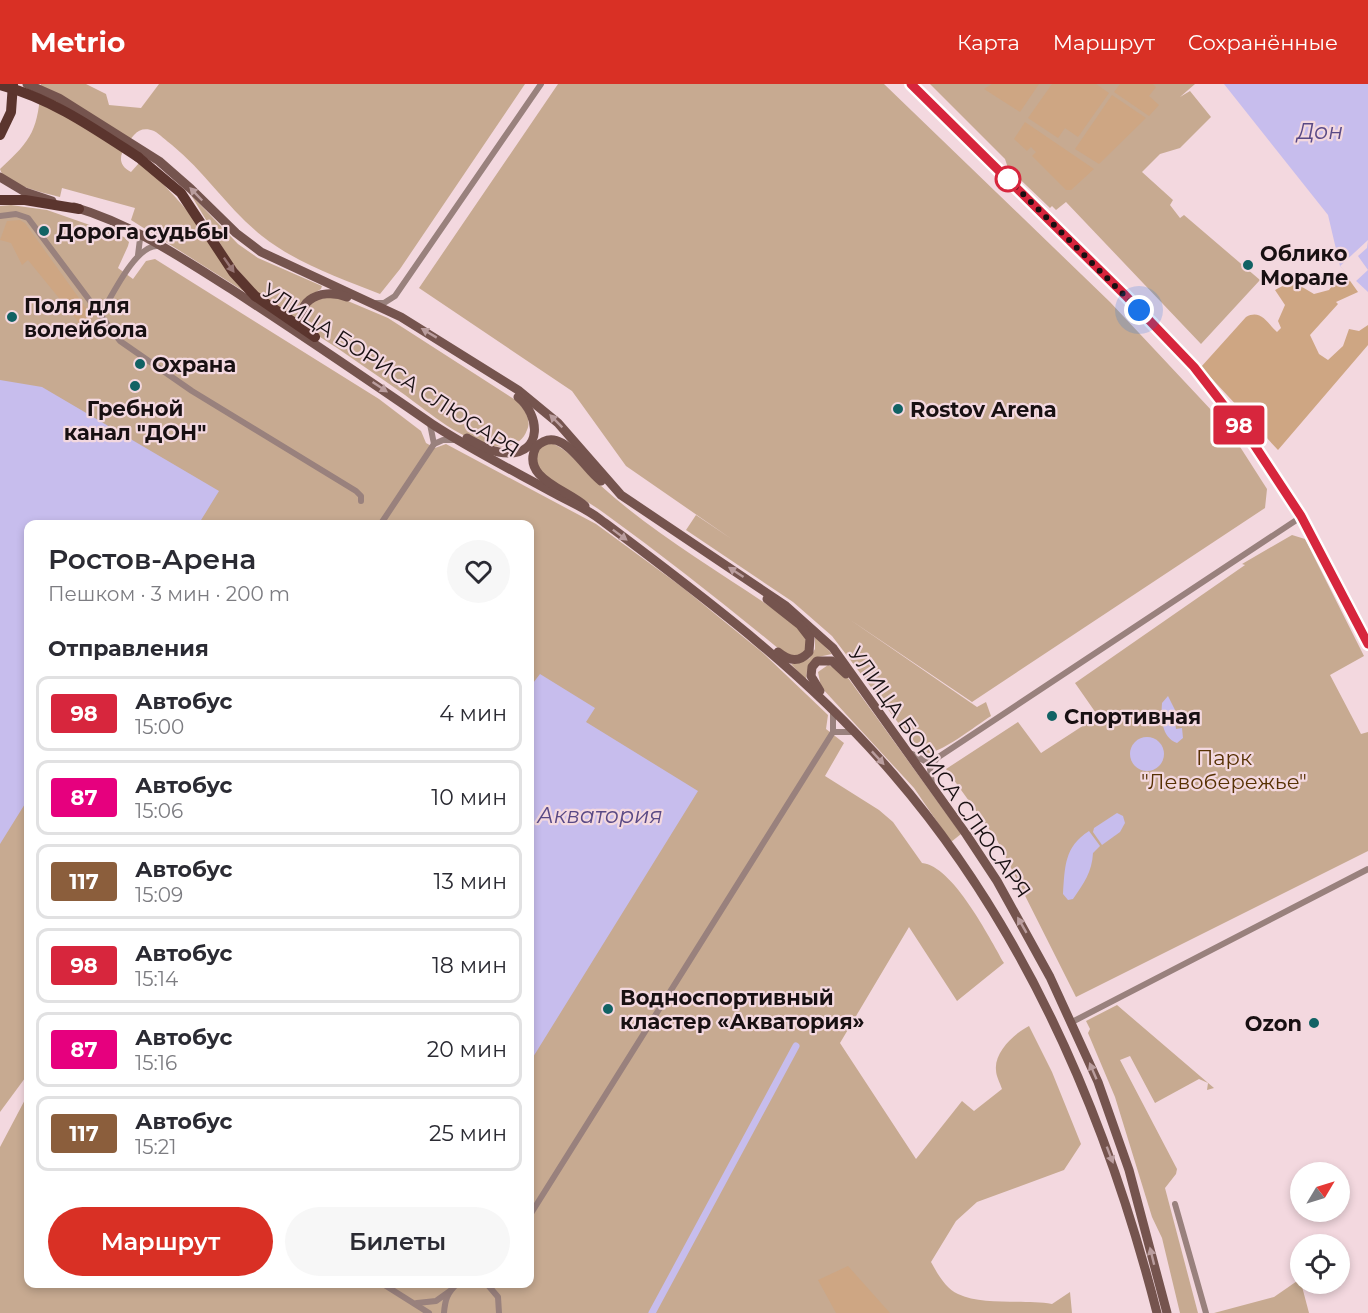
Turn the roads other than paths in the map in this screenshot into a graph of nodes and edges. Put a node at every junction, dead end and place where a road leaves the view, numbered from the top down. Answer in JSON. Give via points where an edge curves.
{"nodes":[{"id":1,"x":13,"y":84,"type":"edge"},
{"id":2,"x":27,"y":84,"type":"edge"},
{"id":3,"x":541,"y":84,"type":"edge"},
{"id":4,"x":911,"y":84,"type":"edge"},
{"id":5,"x":0,"y":85,"type":"edge"},
{"id":6,"x":0,"y":135,"type":"edge"},
{"id":7,"x":141,"y":154,"type":"junction"},
{"id":8,"x":0,"y":177,"type":"edge"},
{"id":9,"x":0,"y":200,"type":"edge"},
{"id":10,"x":79,"y":209,"type":"junction"},
{"id":11,"x":0,"y":216,"type":"edge"},
{"id":12,"x":129,"y":227,"type":"junction"},
{"id":13,"x":165,"y":247,"type":"junction"},
{"id":14,"x":138,"y":255,"type":"junction"},
{"id":15,"x":375,"y":304,"type":"junction"},
{"id":16,"x":101,"y":314,"type":"junction"},
{"id":17,"x":315,"y":337,"type":"junction"},
{"id":18,"x":345,"y":363,"type":"junction"},
{"id":19,"x":478,"y":365,"type":"junction"},
{"id":20,"x":429,"y":421,"type":"junction"},
{"id":21,"x":443,"y":431,"type":"junction"},
{"id":22,"x":458,"y":440,"type":"junction"},
{"id":23,"x":434,"y":444,"type":"junction"},
{"id":24,"x":621,"y":495,"type":"junction"},
{"id":25,"x":361,"y":501,"type":"dead end"},
{"id":26,"x":1301,"y":516,"type":"junction"},
{"id":27,"x":597,"y":517,"type":"junction"},
{"id":28,"x":383,"y":520,"type":"edge"},
{"id":29,"x":766,"y":592,"type":"junction"},
{"id":30,"x":750,"y":633,"type":"junction"},
{"id":31,"x":1368,"y":644,"type":"edge"},
{"id":32,"x":868,"y":696,"type":"junction"},
{"id":33,"x":835,"y":713,"type":"junction"},
{"id":34,"x":832,"y":732,"type":"junction"},
{"id":35,"x":854,"y":733,"type":"junction"},
{"id":36,"x":905,"y":747,"type":"junction"},
{"id":37,"x":937,"y":758,"type":"junction"},
{"id":38,"x":932,"y":784,"type":"junction"},
{"id":39,"x":1368,"y":869,"type":"edge"},
{"id":40,"x":1072,"y":1022,"type":"junction"},
{"id":41,"x":1175,"y":1204,"type":"dead end"},
{"id":42,"x":534,"y":1209,"type":"edge"},
{"id":43,"x":390,"y":1288,"type":"edge"},
{"id":44,"x":453,"y":1288,"type":"edge"},
{"id":45,"x":490,"y":1288,"type":"edge"},
{"id":46,"x":496,"y":1288,"type":"edge"},
{"id":47,"x":450,"y":1291,"type":"junction"},
{"id":48,"x":498,"y":1297,"type":"junction"},
{"id":49,"x":411,"y":1301,"type":"junction"},
{"id":50,"x":429,"y":1313,"type":"edge"},
{"id":51,"x":444,"y":1313,"type":"edge"},
{"id":52,"x":499,"y":1313,"type":"edge"},
{"id":53,"x":1157,"y":1313,"type":"edge"},
{"id":54,"x":1167,"y":1313,"type":"edge"},
{"id":55,"x":1206,"y":1313,"type":"edge"}],
"edges":[{"from":1,"to":6,"type":"main road","via":[[11,112]]},
{"from":2,"to":7,"type":"main road","name":"УЛИЦА БОРИСА СЛЮСАРЯ","via":[[58,98]]},
{"from":3,"to":15,"type":"street","via":[[394,296]]},
{"from":4,"to":26,"type":"main road","via":[[1194,367],[1253,443]]},
{"from":5,"to":7,"type":"main road","bridge":true,"via":[[66,112]]},
{"from":15,"to":7,"type":"main road","name":"УЛИЦА БОРИСА СЛЮСАРЯ","one_way":true,"via":[[291,268],[250,245],[177,176]]},
{"from":7,"to":17,"type":"main road","one_way":true,"via":[[181,193],[233,272],[255,296]]},
{"from":8,"to":10,"type":"main road","name":"УЛИЦА БОРИСА СЛЮСАРЯ","via":[[32,195]]},
{"from":9,"to":10,"type":"main road"},
{"from":10,"to":12,"type":"main road","name":"УЛИЦА БОРИСА СЛЮСАРЯ"},
{"from":11,"to":16,"type":"street","via":[[16,214],[28,218]]},
{"from":12,"to":13,"type":"main road","name":"УЛИЦА БОРИСА СЛЮСАРЯ"},
{"from":12,"to":14,"type":"street","via":[[140,239]]},
{"from":13,"to":14,"type":"street","via":[[150,245]]},
{"from":13,"to":18,"type":"main road","name":"УЛИЦА БОРИСА СЛЮСАРЯ"},
{"from":14,"to":16,"type":"street"},
{"from":15,"to":17,"type":"main road","via":[[374,309],[337,293],[315,296],[303,311],[304,324]]},
{"from":19,"to":15,"type":"main road","name":"УЛИЦА БОРИСА СЛЮСАРЯ","one_way":true},
{"from":16,"to":25,"type":"street","via":[[120,341],[142,358],[356,491]]},
{"from":17,"to":18,"type":"main road","via":[[342,354]]},
{"from":18,"to":20,"type":"main road","name":"УЛИЦА БОРИСА СЛЮСАРЯ","one_way":true},
{"from":19,"to":21,"type":"main road","via":[[480,372],[527,404],[535,420],[533,436],[523,448],[508,453],[486,448],[448,428]]},
{"from":24,"to":19,"type":"main road","name":"УЛИЦА БОРИСА СЛЮСАРЯ","one_way":true,"via":[[546,412]]},
{"from":20,"to":21,"type":"main road","name":"УЛИЦА БОРИСА СЛЮСАРЯ"},
{"from":20,"to":23,"type":"street"},
{"from":21,"to":22,"type":"main road","name":"УЛИЦА БОРИСА СЛЮСАРЯ"},
{"from":22,"to":23,"type":"street"},
{"from":22,"to":27,"type":"main road","name":"УЛИЦА БОРИСА СЛЮСАРЯ"},
{"from":23,"to":28,"type":"street"},
{"from":24,"to":27,"type":"main road","via":[[594,476],[559,441],[541,442],[533,452],[537,473],[575,496]]},
{"from":29,"to":24,"type":"main road","name":"УЛИЦА БОРИСА СЛЮСАРЯ","one_way":true},
{"from":26,"to":31,"type":"main road"},
{"from":26,"to":37,"type":"street"},
{"from":27,"to":30,"type":"main road","name":"УЛИЦА БОРИСА СЛЮСАРЯ","one_way":true},
{"from":29,"to":30,"type":"main road","via":[[768,601],[807,632],[811,648],[806,656],[793,660]]},
{"from":29,"to":32,"type":"main road","name":"УЛИЦА БОРИСА СЛЮСАРЯ","via":[[821,636]]},
{"from":30,"to":33,"type":"main road","name":"УЛИЦА БОРИСА СЛЮСАРЯ"},
{"from":32,"to":33,"type":"main road","via":[[861,693],[837,663],[826,659],[817,662],[811,671],[813,682],[836,708]]},
{"from":32,"to":36,"type":"main road","name":"УЛИЦА БОРИСА СЛЮСАРЯ"},
{"from":33,"to":34,"type":"street"},
{"from":33,"to":35,"type":"main road","name":"УЛИЦА БОРИСА СЛЮСАРЯ"},
{"from":34,"to":35,"type":"street"},
{"from":34,"to":42,"type":"street"},
{"from":35,"to":53,"type":"main road","name":"УЛИЦА БОРИСА СЛЮСАРЯ","one_way":true,"via":[[893,774],[948,846],[1036,986],[1084,1087],[1119,1179]]},
{"from":36,"to":37,"type":"street","via":[[919,759]]},
{"from":36,"to":38,"type":"main road","name":"УЛИЦА БОРИСА СЛЮСАРЯ"},
{"from":37,"to":38,"type":"street","via":[[930,770]]},
{"from":40,"to":38,"type":"main road","name":"УЛИЦА БОРИСА СЛЮСАРЯ","one_way":true,"via":[[1014,910]]},
{"from":39,"to":40,"type":"street"},
{"from":54,"to":40,"type":"main road","name":"УЛИЦА БОРИСА СЛЮСАРЯ","one_way":true,"via":[[1129,1170]]},
{"from":41,"to":55,"type":"street"},
{"from":43,"to":49,"type":"street"},
{"from":44,"to":47,"type":"street"},
{"from":45,"to":48,"type":"street"},
{"from":46,"to":48,"type":"street"},
{"from":47,"to":49,"type":"street","via":[[436,1301]]},
{"from":47,"to":51,"type":"street"},
{"from":48,"to":52,"type":"street"},
{"from":49,"to":50,"type":"street"}]}
